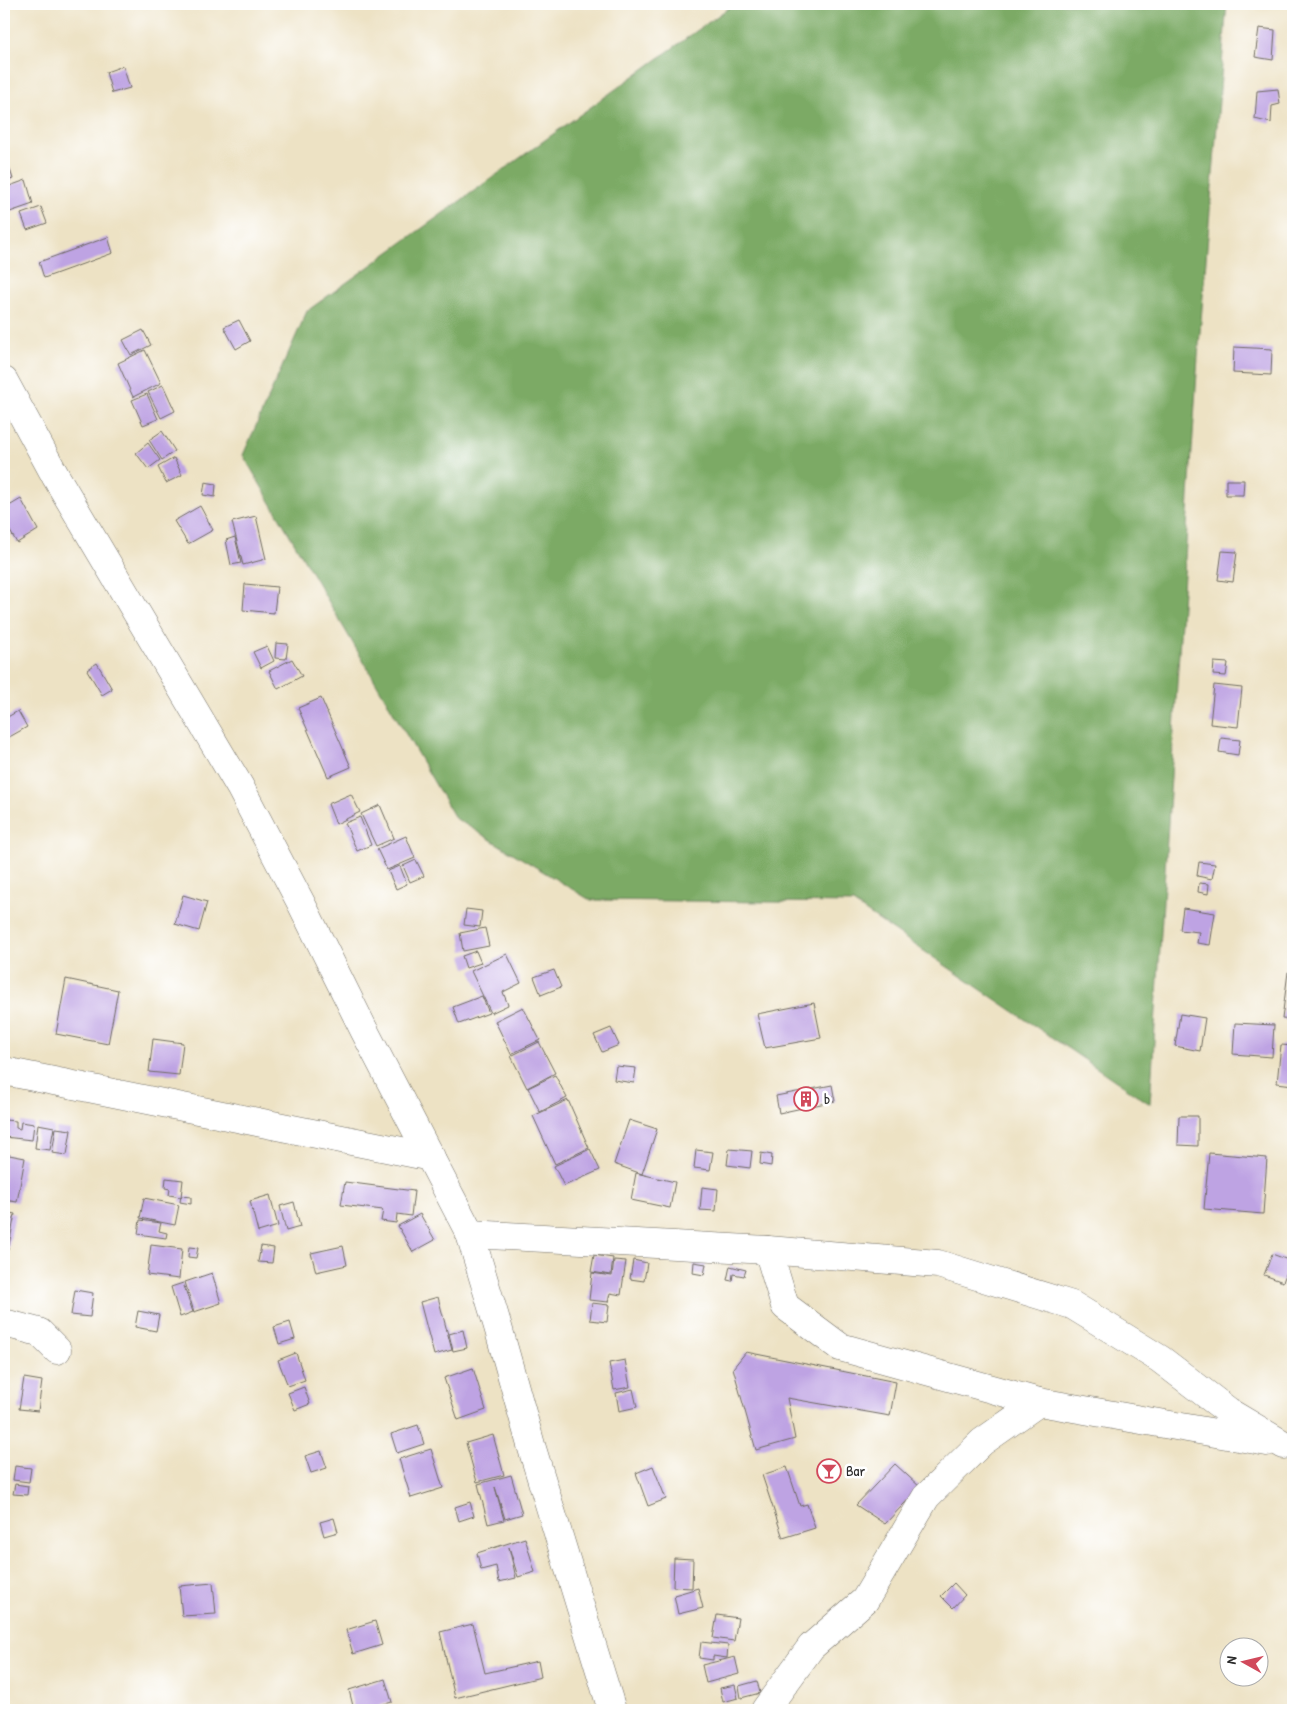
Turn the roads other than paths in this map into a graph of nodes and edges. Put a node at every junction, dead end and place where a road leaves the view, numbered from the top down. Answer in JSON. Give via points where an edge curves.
{"nodes":[{"id":1,"x":4,"y":381,"type":"edge"},
{"id":2,"x":4,"y":1071,"type":"edge"},
{"id":3,"x":431,"y":1157,"type":"junction"},
{"id":4,"x":470,"y":1234,"type":"junction"},
{"id":5,"x":768,"y":1250,"type":"junction"},
{"id":6,"x":4,"y":1323,"type":"edge"},
{"id":7,"x":57,"y":1350,"type":"dead end"},
{"id":8,"x":1039,"y":1402,"type":"junction"},
{"id":9,"x":1289,"y":1446,"type":"edge"},
{"id":10,"x":612,"y":1710,"type":"edge"},
{"id":11,"x":765,"y":1710,"type":"edge"}],
"edges":[{"from":1,"to":3,"type":"street","via":[[56,477],[240,787]]},
{"from":2,"to":3,"type":"street"},
{"from":3,"to":4,"type":"street"},
{"from":4,"to":5,"type":"street"},
{"from":4,"to":10,"type":"street"},
{"from":5,"to":8,"type":"street","via":[[785,1306],[840,1347]]},
{"from":5,"to":9,"type":"street","via":[[938,1264],[1072,1305],[1160,1359],[1232,1414]]},
{"from":6,"to":7,"type":"street","via":[[39,1332]]},
{"from":8,"to":9,"type":"street"},
{"from":8,"to":11,"type":"street","via":[[982,1442],[926,1497],[865,1600],[811,1647]]}]}
